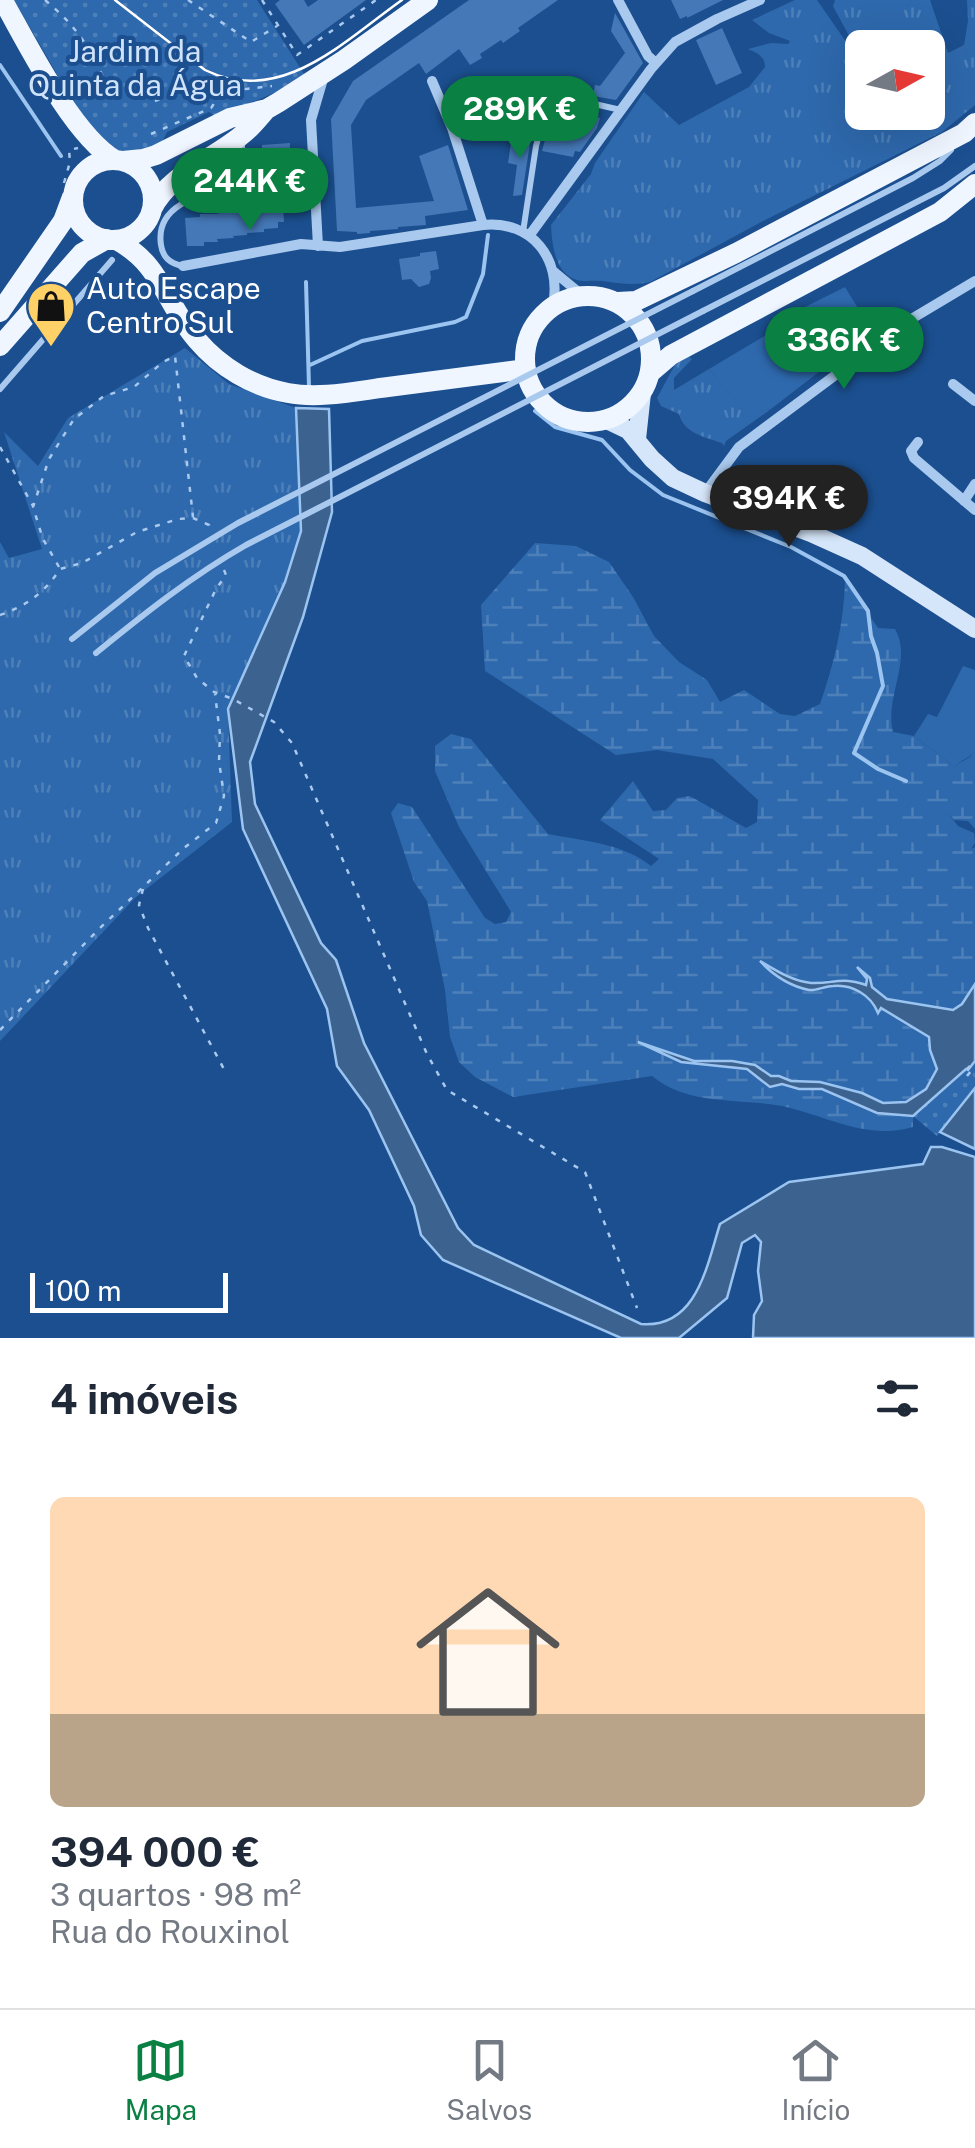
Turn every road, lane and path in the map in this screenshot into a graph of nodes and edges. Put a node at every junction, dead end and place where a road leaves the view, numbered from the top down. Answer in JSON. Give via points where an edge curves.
{"nodes":[{"id":1,"x":45,"y":0,"type":"edge"},
{"id":2,"x":188,"y":0,"type":"edge"},
{"id":3,"x":262,"y":0,"type":"edge"},
{"id":4,"x":376,"y":0,"type":"edge"},
{"id":5,"x":428,"y":0,"type":"edge"},
{"id":6,"x":618,"y":0,"type":"edge"},
{"id":7,"x":760,"y":0,"type":"edge"},
{"id":8,"x":4,"y":3,"type":"edge"},
{"id":9,"x":278,"y":25,"type":"junction"},
{"id":10,"x":656,"y":63,"type":"junction"},
{"id":11,"x":326,"y":72,"type":"junction"},
{"id":12,"x":432,"y":81,"type":"dead end"},
{"id":13,"x":206,"y":84,"type":"junction"},
{"id":14,"x":106,"y":86,"type":"dead end"},
{"id":15,"x":155,"y":101,"type":"dead end"},
{"id":16,"x":290,"y":105,"type":"junction"},
{"id":17,"x":621,"y":110,"type":"junction"},
{"id":18,"x":70,"y":115,"type":"junction"},
{"id":19,"x":969,"y":128,"type":"edge"},
{"id":20,"x":151,"y":134,"type":"dead end"},
{"id":21,"x":243,"y":134,"type":"junction"},
{"id":22,"x":119,"y":160,"type":"junction"},
{"id":23,"x":975,"y":166,"type":"edge"},
{"id":24,"x":975,"y":184,"type":"edge"},
{"id":25,"x":74,"y":191,"type":"junction"},
{"id":26,"x":150,"y":216,"type":"junction"},
{"id":27,"x":484,"y":224,"type":"junction"},
{"id":28,"x":526,"y":234,"type":"junction"},
{"id":29,"x":318,"y":246,"type":"junction"},
{"id":30,"x":112,"y":247,"type":"junction"},
{"id":31,"x":183,"y":266,"type":"joint"},
{"id":32,"x":552,"y":270,"type":"junction"},
{"id":33,"x":157,"y":275,"type":"junction"},
{"id":34,"x":975,"y":280,"type":"edge"},
{"id":35,"x":582,"y":295,"type":"junction"},
{"id":36,"x":618,"y":302,"type":"junction"},
{"id":37,"x":553,"y":306,"type":"junction"},
{"id":38,"x":0,"y":312,"type":"edge"},
{"id":39,"x":0,"y":346,"type":"edge"},
{"id":40,"x":526,"y":369,"type":"junction"},
{"id":41,"x":646,"y":383,"type":"junction"},
{"id":42,"x":953,"y":384,"type":"dead end"},
{"id":43,"x":0,"y":389,"type":"edge"},
{"id":44,"x":975,"y":400,"type":"edge"},
{"id":45,"x":607,"y":420,"type":"junction"},
{"id":46,"x":638,"y":440,"type":"junction"},
{"id":47,"x":918,"y":442,"type":"dead end"},
{"id":48,"x":0,"y":447,"type":"edge"},
{"id":49,"x":975,"y":484,"type":"edge"},
{"id":50,"x":705,"y":494,"type":"junction"},
{"id":51,"x":964,"y":500,"type":"junction"},
{"id":52,"x":34,"y":507,"type":"junction"},
{"id":53,"x":975,"y":510,"type":"edge"},
{"id":54,"x":193,"y":518,"type":"junction"},
{"id":55,"x":208,"y":525,"type":"dead end"},
{"id":56,"x":60,"y":568,"type":"junction"},
{"id":57,"x":226,"y":575,"type":"dead end"},
{"id":58,"x":0,"y":614,"type":"edge"},
{"id":59,"x":975,"y":629,"type":"edge"},
{"id":60,"x":72,"y":639,"type":"dead end"},
{"id":61,"x":96,"y":653,"type":"dead end"},
{"id":62,"x":214,"y":692,"type":"junction"},
{"id":63,"x":143,"y":888,"type":"junction"},
{"id":64,"x":0,"y":1030,"type":"edge"},
{"id":65,"x":971,"y":1067,"type":"edge"},
{"id":66,"x":225,"y":1071,"type":"dead end"},
{"id":67,"x":967,"y":1076,"type":"dead end"},
{"id":68,"x":637,"y":1308,"type":"dead end"}],
"edges":[{"from":1,"to":14,"type":"path","via":[[82,37]]},
{"from":2,"to":9,"type":"path","via":[[252,42]]},
{"from":3,"to":9,"type":"path"},
{"from":4,"to":9,"type":"path","via":[[298,55]]},
{"from":5,"to":11,"type":"main road"},
{"from":6,"to":10,"type":"street"},
{"from":7,"to":10,"type":"street","via":[[674,42]]},
{"from":8,"to":18,"type":"main road"},
{"from":10,"to":17,"type":"street"},
{"from":11,"to":16,"type":"main road"},
{"from":11,"to":16,"type":"street"},
{"from":12,"to":27,"type":"street"},
{"from":13,"to":15,"type":"path"},
{"from":13,"to":16,"type":"path"},
{"from":13,"to":20,"type":"path","via":[[215,97],[210,108]]},
{"from":16,"to":21,"type":"main road"},
{"from":16,"to":22,"type":"main road","via":[[230,118],[156,155]]},
{"from":16,"to":29,"type":"street"},
{"from":17,"to":28,"type":"street"},
{"from":17,"to":28,"type":"lane","via":[[550,94],[536,146]]},
{"from":18,"to":22,"type":"main road","via":[[99,149]]},
{"from":18,"to":25,"type":"main road","via":[[80,164]]},
{"from":19,"to":36,"type":"main road","via":[[636,302]]},
{"from":19,"to":60,"type":"lane","bridge":true,"via":[[927,170],[238,522],[155,573]]},
{"from":21,"to":26,"type":"main road","via":[[171,184]]},
{"from":21,"to":31,"type":"lane","via":[[242,184],[183,202],[164,223],[161,248]]},
{"from":22,"to":25,"type":"main road","via":[[90,166]]},
{"from":22,"to":26,"type":"main road","via":[[138,168],[149,183]]},
{"from":23,"to":61,"type":"lane","bridge":true,"via":[[944,188],[246,544],[168,594]]},
{"from":24,"to":41,"type":"main road","via":[[940,212],[671,355]]},
{"from":25,"to":30,"type":"main road","via":[[84,228]]},
{"from":25,"to":38,"type":"main road","via":[[64,221]]},
{"from":26,"to":30,"type":"main road"},
{"from":26,"to":33,"type":"main road"},
{"from":27,"to":28,"type":"street"},
{"from":27,"to":29,"type":"street"},
{"from":28,"to":32,"type":"street"},
{"from":29,"to":31,"type":"street"},
{"from":30,"to":33,"type":"main road","via":[[133,249]]},
{"from":30,"to":39,"type":"main road","via":[[82,253]]},
{"from":30,"to":43,"type":"lane"},
{"from":32,"to":35,"type":"street"},
{"from":32,"to":37,"type":"street"},
{"from":33,"to":40,"type":"main road","via":[[184,324],[216,359],[257,384],[292,394]]},
{"from":34,"to":50,"type":"street","via":[[908,321],[739,446]]},
{"from":35,"to":36,"type":"main road"},
{"from":35,"to":37,"type":"main road"},
{"from":36,"to":41,"type":"main road","via":[[646,332],[652,352]]},
{"from":37,"to":40,"type":"main road","via":[[530,333]]},
{"from":40,"to":45,"type":"main road","via":[[533,390],[564,418]]},
{"from":41,"to":45,"type":"main road","via":[[627,410]]},
{"from":41,"to":46,"type":"main road"},
{"from":42,"to":44,"type":"street"},
{"from":45,"to":46,"type":"main road"},
{"from":46,"to":50,"type":"main road","via":[[673,478]]},
{"from":47,"to":51,"type":"street","via":[[914,458]]},
{"from":48,"to":52,"type":"path"},
{"from":49,"to":51,"type":"street"},
{"from":50,"to":59,"type":"main road","via":[[862,556]]},
{"from":51,"to":53,"type":"street"},
{"from":52,"to":54,"type":"path","via":[[49,459],[74,419],[104,396],[134,388],[175,356]]},
{"from":52,"to":56,"type":"path","via":[[42,539]]},
{"from":54,"to":55,"type":"path"},
{"from":54,"to":56,"type":"path","via":[[137,532]]},
{"from":56,"to":58,"type":"path","via":[[30,602]]},
{"from":57,"to":62,"type":"path","via":[[184,656]]},
{"from":62,"to":63,"type":"path","via":[[224,796],[216,823]]},
{"from":62,"to":68,"type":"path","via":[[274,722],[292,743],[447,1090],[584,1172]]},
{"from":63,"to":64,"type":"path"},
{"from":63,"to":66,"type":"path","via":[[138,906]]},
{"from":65,"to":67,"type":"path"}]}
